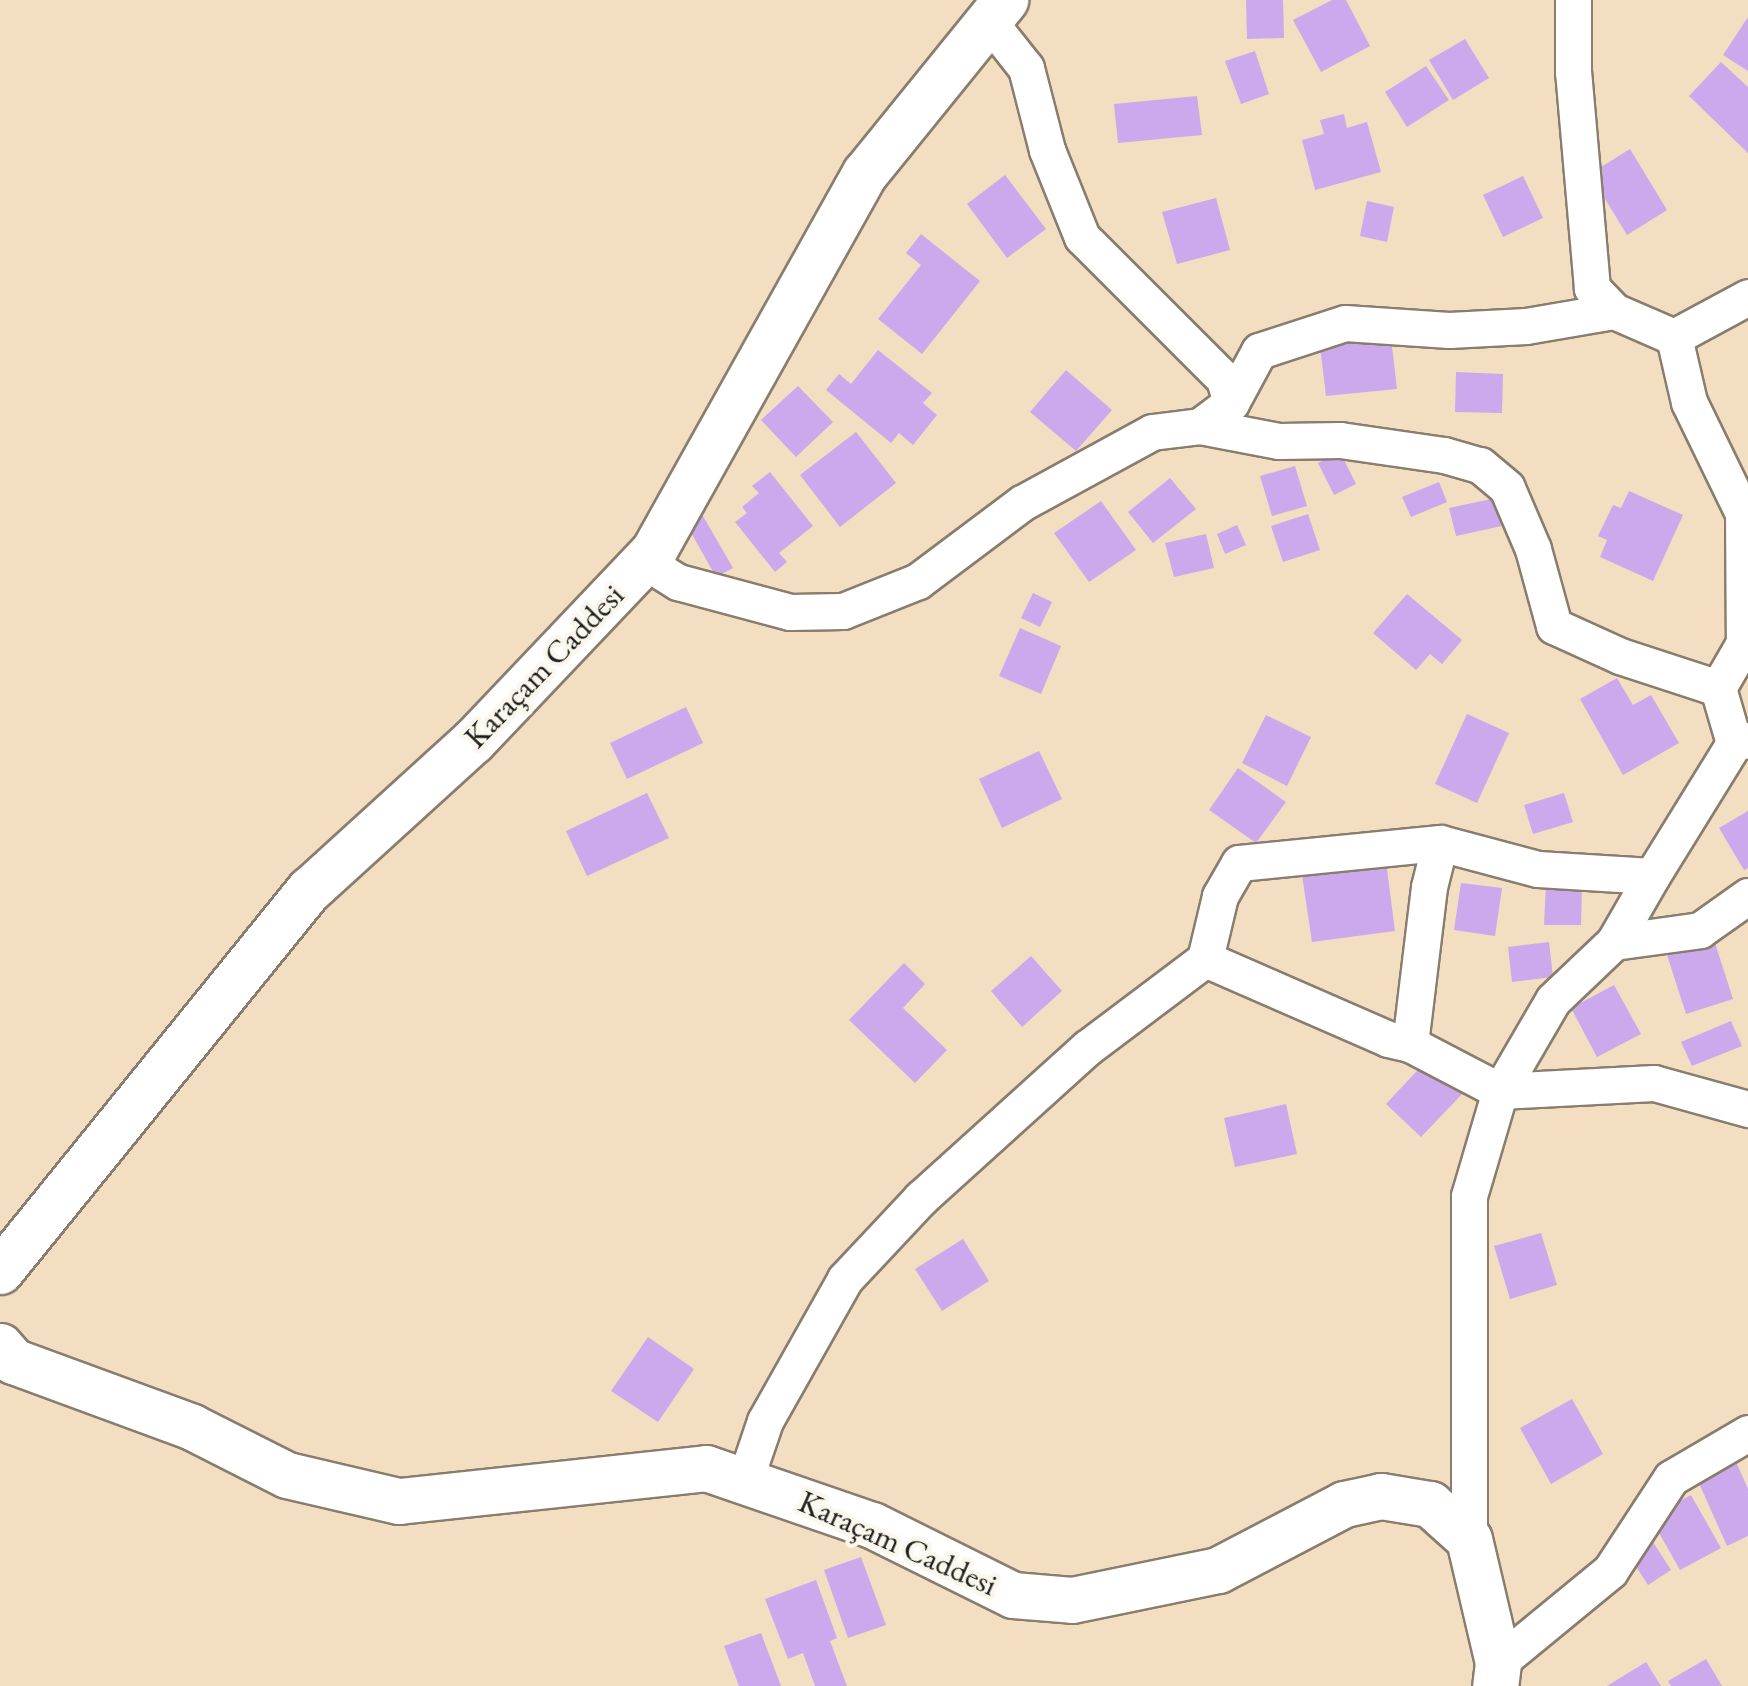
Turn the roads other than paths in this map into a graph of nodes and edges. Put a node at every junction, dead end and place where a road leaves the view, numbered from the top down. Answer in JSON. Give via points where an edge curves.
{"nodes":[{"id":1,"x":1574,"y":0,"type":"edge"},
{"id":2,"x":997,"y":10,"type":"edge"},
{"id":3,"x":1748,"y":298,"type":"edge"},
{"id":4,"x":1614,"y":311,"type":"junction"},
{"id":5,"x":1674,"y":337,"type":"junction"},
{"id":6,"x":1231,"y":404,"type":"junction"},
{"id":7,"x":1200,"y":426,"type":"junction"},
{"id":8,"x":644,"y":560,"type":"junction"},
{"id":9,"x":1718,"y":688,"type":"junction"},
{"id":10,"x":1741,"y":742,"type":"edge"},
{"id":11,"x":1440,"y":843,"type":"junction"},
{"id":12,"x":1652,"y":876,"type":"junction"},
{"id":13,"x":1748,"y":896,"type":"edge"},
{"id":14,"x":1614,"y":942,"type":"junction"},
{"id":15,"x":1206,"y":959,"type":"junction"},
{"id":16,"x":1410,"y":1044,"type":"junction"},
{"id":17,"x":1500,"y":1091,"type":"junction"},
{"id":18,"x":1748,"y":1109,"type":"edge"},
{"id":19,"x":0,"y":1271,"type":"edge"},
{"id":20,"x":0,"y":1346,"type":"edge"},
{"id":21,"x":1748,"y":1433,"type":"edge"},
{"id":22,"x":744,"y":1480,"type":"junction"},
{"id":23,"x":1469,"y":1539,"type":"junction"},
{"id":24,"x":1496,"y":1674,"type":"edge"}],
"edges":[{"from":1,"to":4,"type":"street","via":[[1573,72],[1592,288]]},
{"from":2,"to":6,"type":"street","via":[[1026,68],[1047,150],[1082,237],[1224,379]]},
{"from":2,"to":8,"type":"street","name":"Karaçam Caddesi","via":[[865,173]]},
{"from":3,"to":5,"type":"street"},
{"from":4,"to":5,"type":"street"},
{"from":4,"to":6,"type":"street","via":[[1449,330],[1344,323],[1259,350]]},
{"from":5,"to":9,"type":"street","via":[[1689,402],[1743,513],[1744,643]]},
{"from":6,"to":7,"type":"street"},
{"from":7,"to":8,"type":"street","via":[[1152,432],[1022,503],[918,581],[843,611],[790,612],[678,582]]},
{"from":7,"to":9,"type":"street","via":[[1279,441],[1340,440],[1480,465],[1507,488],[1534,549],[1554,626]]},
{"from":8,"to":19,"type":"street","name":"Karaçam Caddesi","via":[[473,741],[308,890]]},
{"from":9,"to":10,"type":"street"},
{"from":10,"to":12,"type":"street"},
{"from":11,"to":12,"type":"street","via":[[1538,869]]},
{"from":11,"to":15,"type":"street","via":[[1239,863],[1220,896]]},
{"from":11,"to":16,"type":"street"},
{"from":12,"to":14,"type":"street"},
{"from":13,"to":14,"type":"street","via":[[1700,930]]},
{"from":14,"to":17,"type":"street","via":[[1553,1000]]},
{"from":15,"to":16,"type":"street"},
{"from":15,"to":22,"type":"street","via":[[1087,1048],[922,1198],[845,1280],[765,1421]]},
{"from":16,"to":17,"type":"street"},
{"from":17,"to":18,"type":"street","via":[[1654,1083]]},
{"from":17,"to":23,"type":"street","via":[[1468,1196]]},
{"from":20,"to":22,"type":"street","name":"Karaçam Caddesi","via":[[13,1361],[192,1427],[287,1475],[399,1501],[706,1468]]},
{"from":21,"to":24,"type":"street","via":[[1670,1478],[1610,1571]]},
{"from":22,"to":23,"type":"street","name":"Karaçam Caddesi","via":[[872,1525],[1012,1595],[1072,1600],[1218,1570],[1344,1504],[1381,1496],[1430,1504]]},
{"from":23,"to":24,"type":"street"}]}
